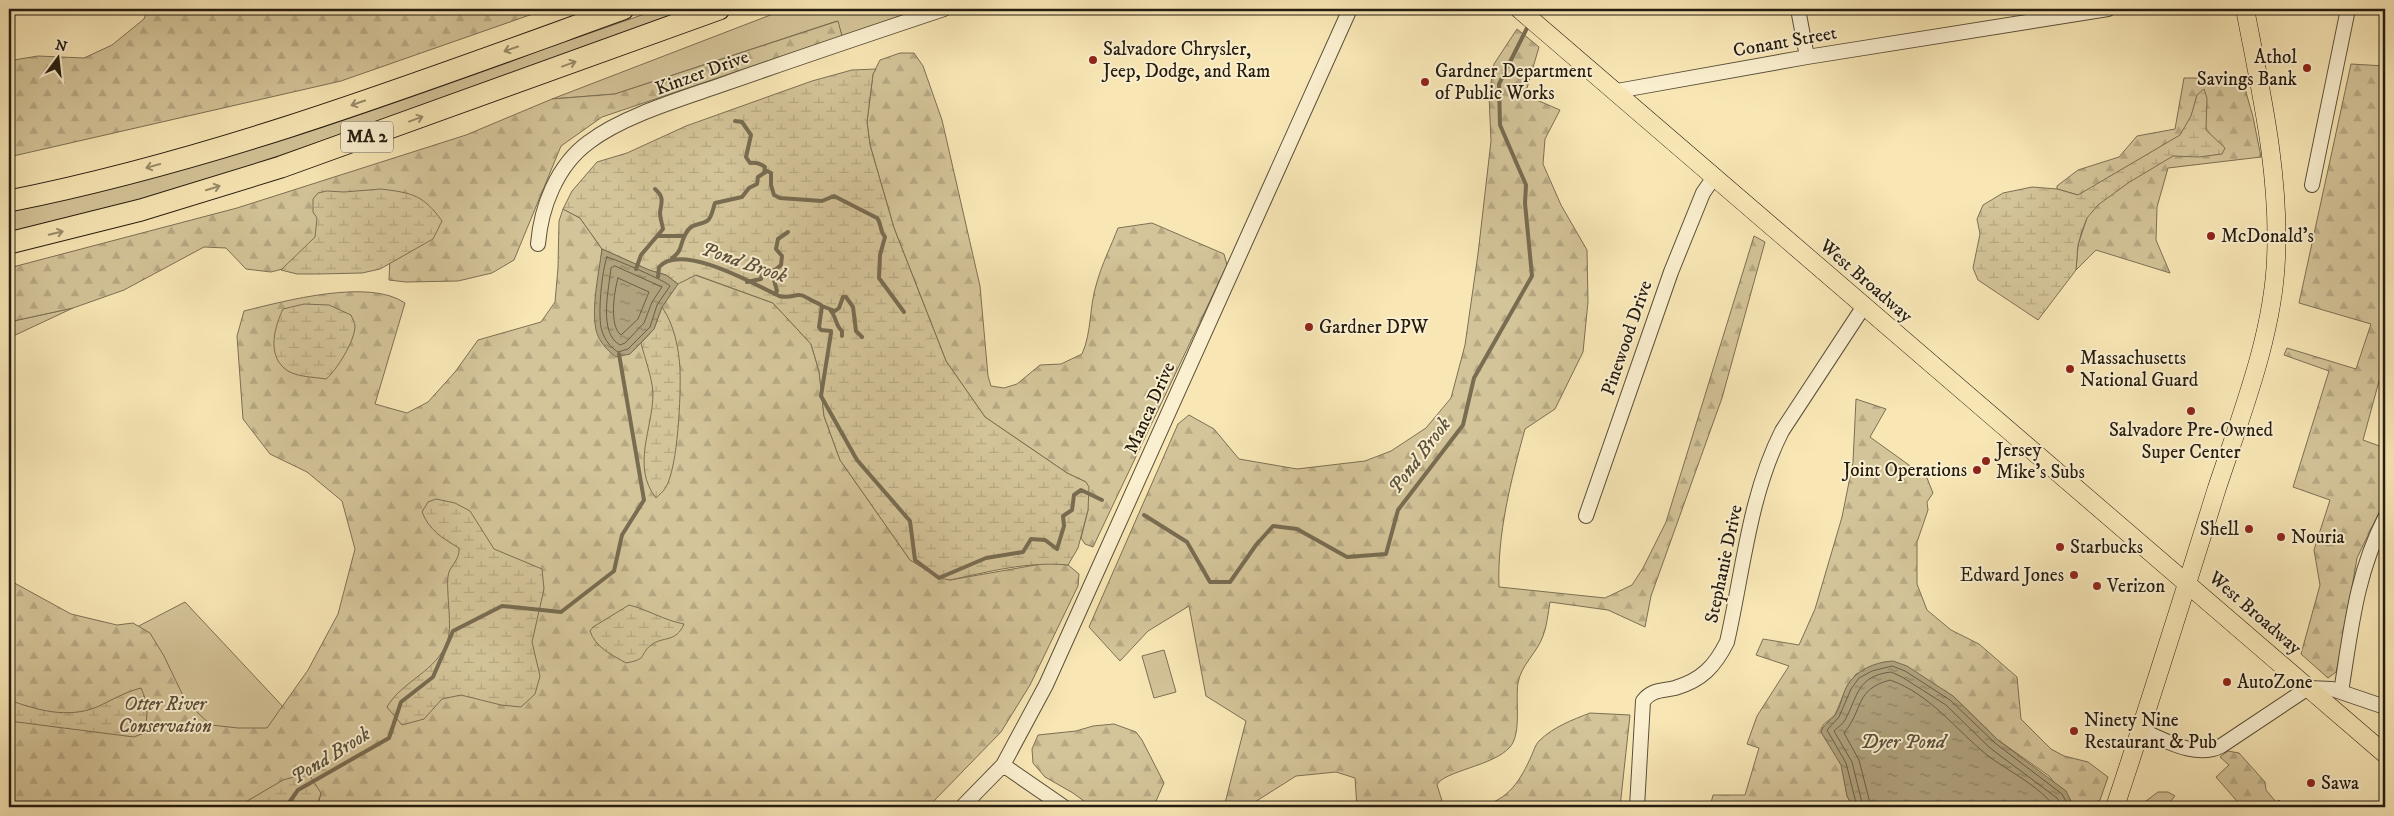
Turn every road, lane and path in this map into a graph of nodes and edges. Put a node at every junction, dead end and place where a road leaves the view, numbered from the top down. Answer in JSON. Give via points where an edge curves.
{"nodes":[{"id":1,"x":623,"y":9,"type":"edge"},
{"id":2,"x":719,"y":9,"type":"edge"},
{"id":3,"x":944,"y":9,"type":"edge"},
{"id":4,"x":1350,"y":9,"type":"edge"},
{"id":5,"x":1798,"y":9,"type":"edge"},
{"id":6,"x":2108,"y":9,"type":"edge"},
{"id":7,"x":2245,"y":9,"type":"edge"},
{"id":8,"x":2348,"y":9,"type":"edge"},
{"id":9,"x":1528,"y":17,"type":"edge"},
{"id":10,"x":1807,"y":57,"type":"junction"},
{"id":11,"x":1617,"y":91,"type":"junction"},
{"id":12,"x":1714,"y":177,"type":"junction"},
{"id":13,"x":2312,"y":186,"type":"dead end"},
{"id":14,"x":9,"y":201,"type":"edge"},
{"id":15,"x":9,"y":243,"type":"edge"},
{"id":16,"x":538,"y":244,"type":"dead end"},
{"id":17,"x":1864,"y":306,"type":"junction"},
{"id":18,"x":1586,"y":516,"type":"dead end"},
{"id":19,"x":2385,"y":518,"type":"edge"},
{"id":20,"x":2187,"y":583,"type":"junction"},
{"id":21,"x":2308,"y":688,"type":"junction"},
{"id":22,"x":2341,"y":692,"type":"junction"},
{"id":23,"x":2385,"y":707,"type":"edge"},
{"id":24,"x":2141,"y":730,"type":"junction"},
{"id":25,"x":2385,"y":754,"type":"edge"},
{"id":26,"x":1003,"y":765,"type":"junction"},
{"id":27,"x":962,"y":807,"type":"edge"},
{"id":28,"x":1064,"y":807,"type":"edge"},
{"id":29,"x":1637,"y":807,"type":"edge"},
{"id":30,"x":2115,"y":807,"type":"edge"}],
"edges":[{"from":1,"to":14,"type":"highway","number":"MA 2","one_way":true,"via":[[261,137],[106,179]]},
{"from":15,"to":2,"type":"highway","number":"MA 2","one_way":true,"via":[[141,210],[281,167]]},
{"from":3,"to":16,"type":"street","name":"Kinzer Drive","via":[[696,94],[619,124],[588,142],[567,164],[544,205]]},
{"from":4,"to":26,"type":"street","name":"Manca Drive","via":[[1054,666]]},
{"from":5,"to":10,"type":"street"},
{"from":6,"to":10,"type":"street","name":"Conant Street"},
{"from":7,"to":20,"type":"main road","name":"West Broadway","via":[[2272,150],[2277,240],[2274,282],[2269,314],[2237,425]]},
{"from":8,"to":13,"type":"street"},
{"from":9,"to":11,"type":"main road","name":"West Broadway"},
{"from":10,"to":11,"type":"street","name":"Conant Street"},
{"from":11,"to":12,"type":"main road","name":"West Broadway"},
{"from":12,"to":17,"type":"main road","name":"West Broadway"},
{"from":12,"to":18,"type":"street","name":"Pinewood Drive","via":[[1703,193],[1671,272]]},
{"from":17,"to":20,"type":"main road","name":"West Broadway"},
{"from":17,"to":29,"type":"street","name":"Stephanie Drive","via":[[1771,453],[1753,515],[1727,642],[1717,661],[1695,680],[1651,693],[1643,700]]},
{"from":19,"to":22,"type":"street","via":[[2361,576]]},
{"from":20,"to":21,"type":"main road","name":"West Broadway"},
{"from":20,"to":24,"type":"main road","name":"West Broadway"},
{"from":21,"to":22,"type":"street"},
{"from":21,"to":24,"type":"street","via":[[2215,749],[2186,748]]},
{"from":21,"to":25,"type":"main road","name":"West Broadway"},
{"from":22,"to":23,"type":"street"},
{"from":24,"to":30,"type":"main road","name":"West Broadway"},
{"from":26,"to":27,"type":"street","name":"Manca Drive"},
{"from":26,"to":28,"type":"street"}]}
